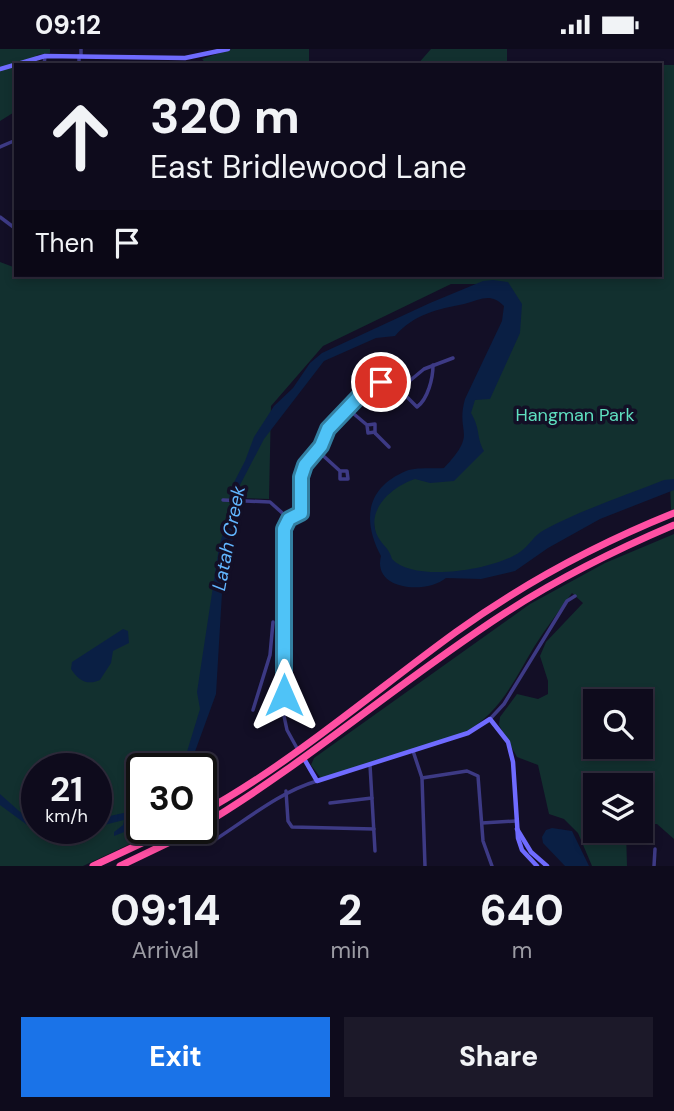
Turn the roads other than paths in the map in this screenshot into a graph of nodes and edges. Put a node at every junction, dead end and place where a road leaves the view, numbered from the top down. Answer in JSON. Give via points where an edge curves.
{"nodes":[{"id":1,"x":81,"y":49,"type":"edge"},
{"id":2,"x":228,"y":49,"type":"edge"},
{"id":3,"x":45,"y":56,"type":"junction"},
{"id":4,"x":80,"y":56,"type":"junction"},
{"id":5,"x":21,"y":63,"type":"edge"},
{"id":6,"x":44,"y":63,"type":"edge"},
{"id":7,"x":79,"y":63,"type":"edge"},
{"id":8,"x":453,"y":358,"type":"dead end"},
{"id":9,"x":433,"y":365,"type":"junction"},
{"id":10,"x":401,"y":388,"type":"junction"},
{"id":11,"x":348,"y":409,"type":"junction"},
{"id":12,"x":367,"y":425,"type":"junction"},
{"id":13,"x":374,"y":433,"type":"junction"},
{"id":14,"x":388,"y":447,"type":"dead end"},
{"id":15,"x":318,"y":451,"type":"junction"},
{"id":16,"x":340,"y":471,"type":"dead end"},
{"id":17,"x":223,"y":500,"type":"dead end"},
{"id":18,"x":674,"y":513,"type":"edge"},
{"id":19,"x":289,"y":519,"type":"junction"},
{"id":20,"x":674,"y":525,"type":"edge"},
{"id":21,"x":575,"y":596,"type":"dead end"},
{"id":22,"x":284,"y":628,"type":"junction"},
{"id":23,"x":253,"y":711,"type":"dead end"},
{"id":24,"x":490,"y":719,"type":"junction"},
{"id":25,"x":298,"y":750,"type":"junction"},
{"id":26,"x":413,"y":751,"type":"junction"},
{"id":27,"x":304,"y":759,"type":"junction"},
{"id":28,"x":370,"y":765,"type":"junction"},
{"id":29,"x":422,"y":778,"type":"junction"},
{"id":30,"x":317,"y":781,"type":"junction"},
{"id":31,"x":286,"y":791,"type":"junction"},
{"id":32,"x":372,"y":798,"type":"junction"},
{"id":33,"x":217,"y":803,"type":"edge"},
{"id":34,"x":330,"y":803,"type":"dead end"},
{"id":35,"x":217,"y":816,"type":"edge"},
{"id":36,"x":516,"y":821,"type":"junction"},
{"id":37,"x":482,"y":823,"type":"junction"},
{"id":38,"x":517,"y":828,"type":"junction"},
{"id":39,"x":374,"y":829,"type":"junction"},
{"id":40,"x":217,"y":839,"type":"edge"},
{"id":41,"x":140,"y":844,"type":"edge"},
{"id":42,"x":165,"y":844,"type":"edge"},
{"id":43,"x":655,"y":849,"type":"dead end"},
{"id":44,"x":376,"y":851,"type":"dead end"},
{"id":45,"x":93,"y":866,"type":"edge"},
{"id":46,"x":120,"y":866,"type":"edge"},
{"id":47,"x":425,"y":866,"type":"edge"},
{"id":48,"x":492,"y":866,"type":"edge"},
{"id":49,"x":537,"y":866,"type":"edge"},
{"id":50,"x":547,"y":866,"type":"edge"},
{"id":51,"x":654,"y":866,"type":"edge"}],
"edges":[{"from":1,"to":4,"type":"street"},
{"from":2,"to":4,"type":"street","via":[[186,58]]},
{"from":3,"to":4,"type":"street"},
{"from":3,"to":5,"type":"street"},
{"from":3,"to":6,"type":"street"},
{"from":4,"to":7,"type":"street"},
{"from":8,"to":9,"type":"street"},
{"from":9,"to":10,"type":"street"},
{"from":9,"to":10,"type":"street","via":[[426,394],[417,407]]},
{"from":10,"to":11,"type":"street","via":[[375,383]]},
{"from":11,"to":12,"type":"street"},
{"from":11,"to":15,"type":"street","via":[[328,429]]},
{"from":12,"to":13,"type":"street","via":[[368,433]]},
{"from":12,"to":13,"type":"street","via":[[375,424]]},
{"from":13,"to":14,"type":"street"},
{"from":15,"to":16,"type":"street"},
{"from":15,"to":19,"type":"street","via":[[301,474],[298,516]]},
{"from":17,"to":19,"type":"street","via":[[270,502]]},
{"from":18,"to":25,"type":"highway","via":[[596,547],[524,586]]},
{"from":19,"to":22,"type":"street","via":[[284,529]]},
{"from":20,"to":27,"type":"highway","via":[[580,568],[504,613]]},
{"from":21,"to":24,"type":"street","via":[[567,600],[504,704]]},
{"from":22,"to":23,"type":"street","via":[[273,626],[270,655]]},
{"from":22,"to":25,"type":"street","via":[[284,716]]},
{"from":24,"to":26,"type":"street","via":[[468,733]]},
{"from":24,"to":36,"type":"street","via":[[508,742]]},
{"from":25,"to":27,"type":"street"},
{"from":25,"to":33,"type":"highway"},
{"from":26,"to":28,"type":"street"},
{"from":26,"to":29,"type":"street"},
{"from":27,"to":30,"type":"street"},
{"from":27,"to":35,"type":"highway"},
{"from":28,"to":30,"type":"street"},
{"from":28,"to":32,"type":"street"},
{"from":29,"to":37,"type":"street","via":[[473,772],[480,782]]},
{"from":29,"to":47,"type":"street"},
{"from":30,"to":31,"type":"street"},
{"from":31,"to":39,"type":"street","via":[[291,826]]},
{"from":31,"to":40,"type":"street"},
{"from":32,"to":34,"type":"street"},
{"from":32,"to":39,"type":"street"},
{"from":36,"to":37,"type":"street"},
{"from":36,"to":38,"type":"street"},
{"from":37,"to":48,"type":"street"},
{"from":38,"to":49,"type":"street","via":[[522,850]]},
{"from":38,"to":50,"type":"street","via":[[531,852]]},
{"from":39,"to":44,"type":"street"},
{"from":41,"to":45,"type":"highway"},
{"from":42,"to":46,"type":"highway"},
{"from":43,"to":51,"type":"street"}]}
